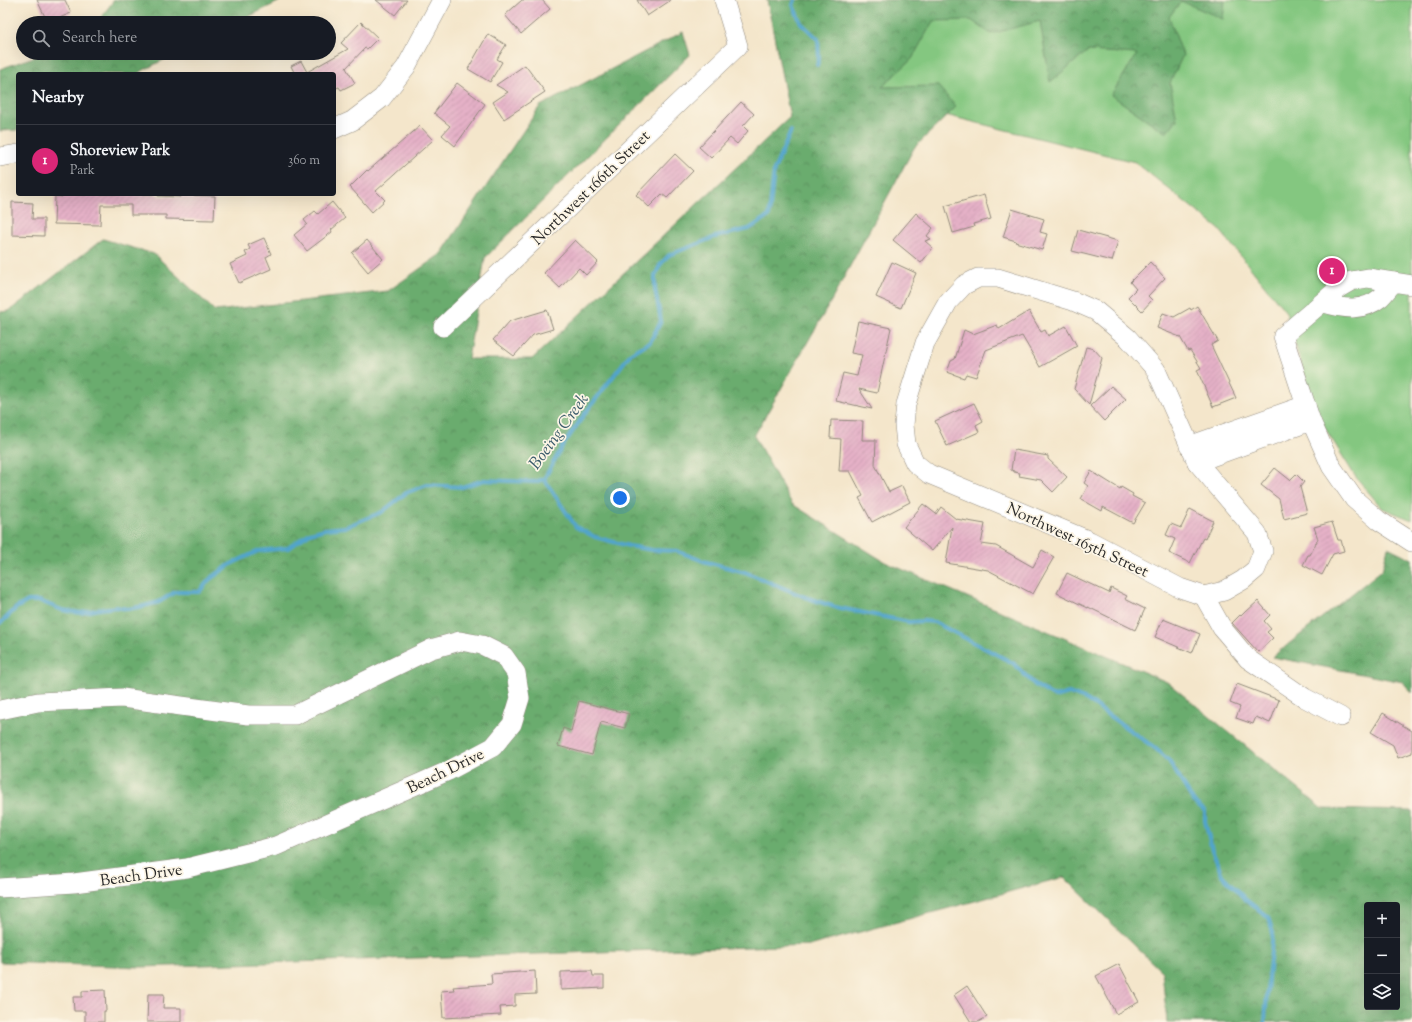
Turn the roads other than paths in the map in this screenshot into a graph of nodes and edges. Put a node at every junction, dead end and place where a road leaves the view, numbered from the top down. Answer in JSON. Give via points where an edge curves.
{"nodes":[{"id":1,"x":442,"y":0,"type":"edge"},
{"id":2,"x":724,"y":0,"type":"edge"},
{"id":3,"x":336,"y":128,"type":"edge"},
{"id":4,"x":16,"y":154,"type":"edge"},
{"id":5,"x":0,"y":157,"type":"edge"},
{"id":6,"x":1403,"y":283,"type":"edge"},
{"id":7,"x":1324,"y":303,"type":"junction"},
{"id":8,"x":443,"y":327,"type":"dead end"},
{"id":9,"x":1308,"y":413,"type":"junction"},
{"id":10,"x":1193,"y":454,"type":"junction"},
{"id":11,"x":1412,"y":542,"type":"edge"},
{"id":12,"x":1204,"y":596,"type":"junction"},
{"id":13,"x":0,"y":710,"type":"edge"},
{"id":14,"x":1341,"y":717,"type":"dead end"},
{"id":15,"x":0,"y":888,"type":"edge"}],
"edges":[{"from":1,"to":3,"type":"street","via":[[406,67],[382,98],[352,121]]},
{"from":2,"to":8,"type":"street","name":"Northwest 166th Street","via":[[738,46]]},
{"from":4,"to":5,"type":"street"},
{"from":6,"to":7,"type":"street","via":[[1362,308],[1338,308]]},
{"from":6,"to":7,"type":"street","via":[[1368,278],[1351,281],[1339,288]]},
{"from":7,"to":9,"type":"street","via":[[1283,336]]},
{"from":9,"to":10,"type":"street"},
{"from":9,"to":11,"type":"street","via":[[1331,466],[1354,499],[1378,520]]},
{"from":10,"to":12,"type":"street","via":[[1257,533],[1263,551],[1256,569],[1243,580],[1224,591]]},
{"from":10,"to":12,"type":"street","name":"Northwest 165th Street","via":[[1156,370],[1128,338],[1096,311],[1073,301],[998,278],[978,278],[964,285],[948,302],[925,343],[906,404],[906,444],[916,463],[929,474],[1090,541],[1180,588]]},
{"from":12,"to":14,"type":"street","via":[[1222,628],[1248,659],[1305,698]]},
{"from":13,"to":15,"type":"street","name":"Beach Drive","via":[[38,702],[122,698],[248,715],[295,715],[431,649],[460,641],[482,645],[504,656],[516,673],[520,698],[512,724],[492,747],[448,771],[276,846],[187,868],[74,884]]}]}
